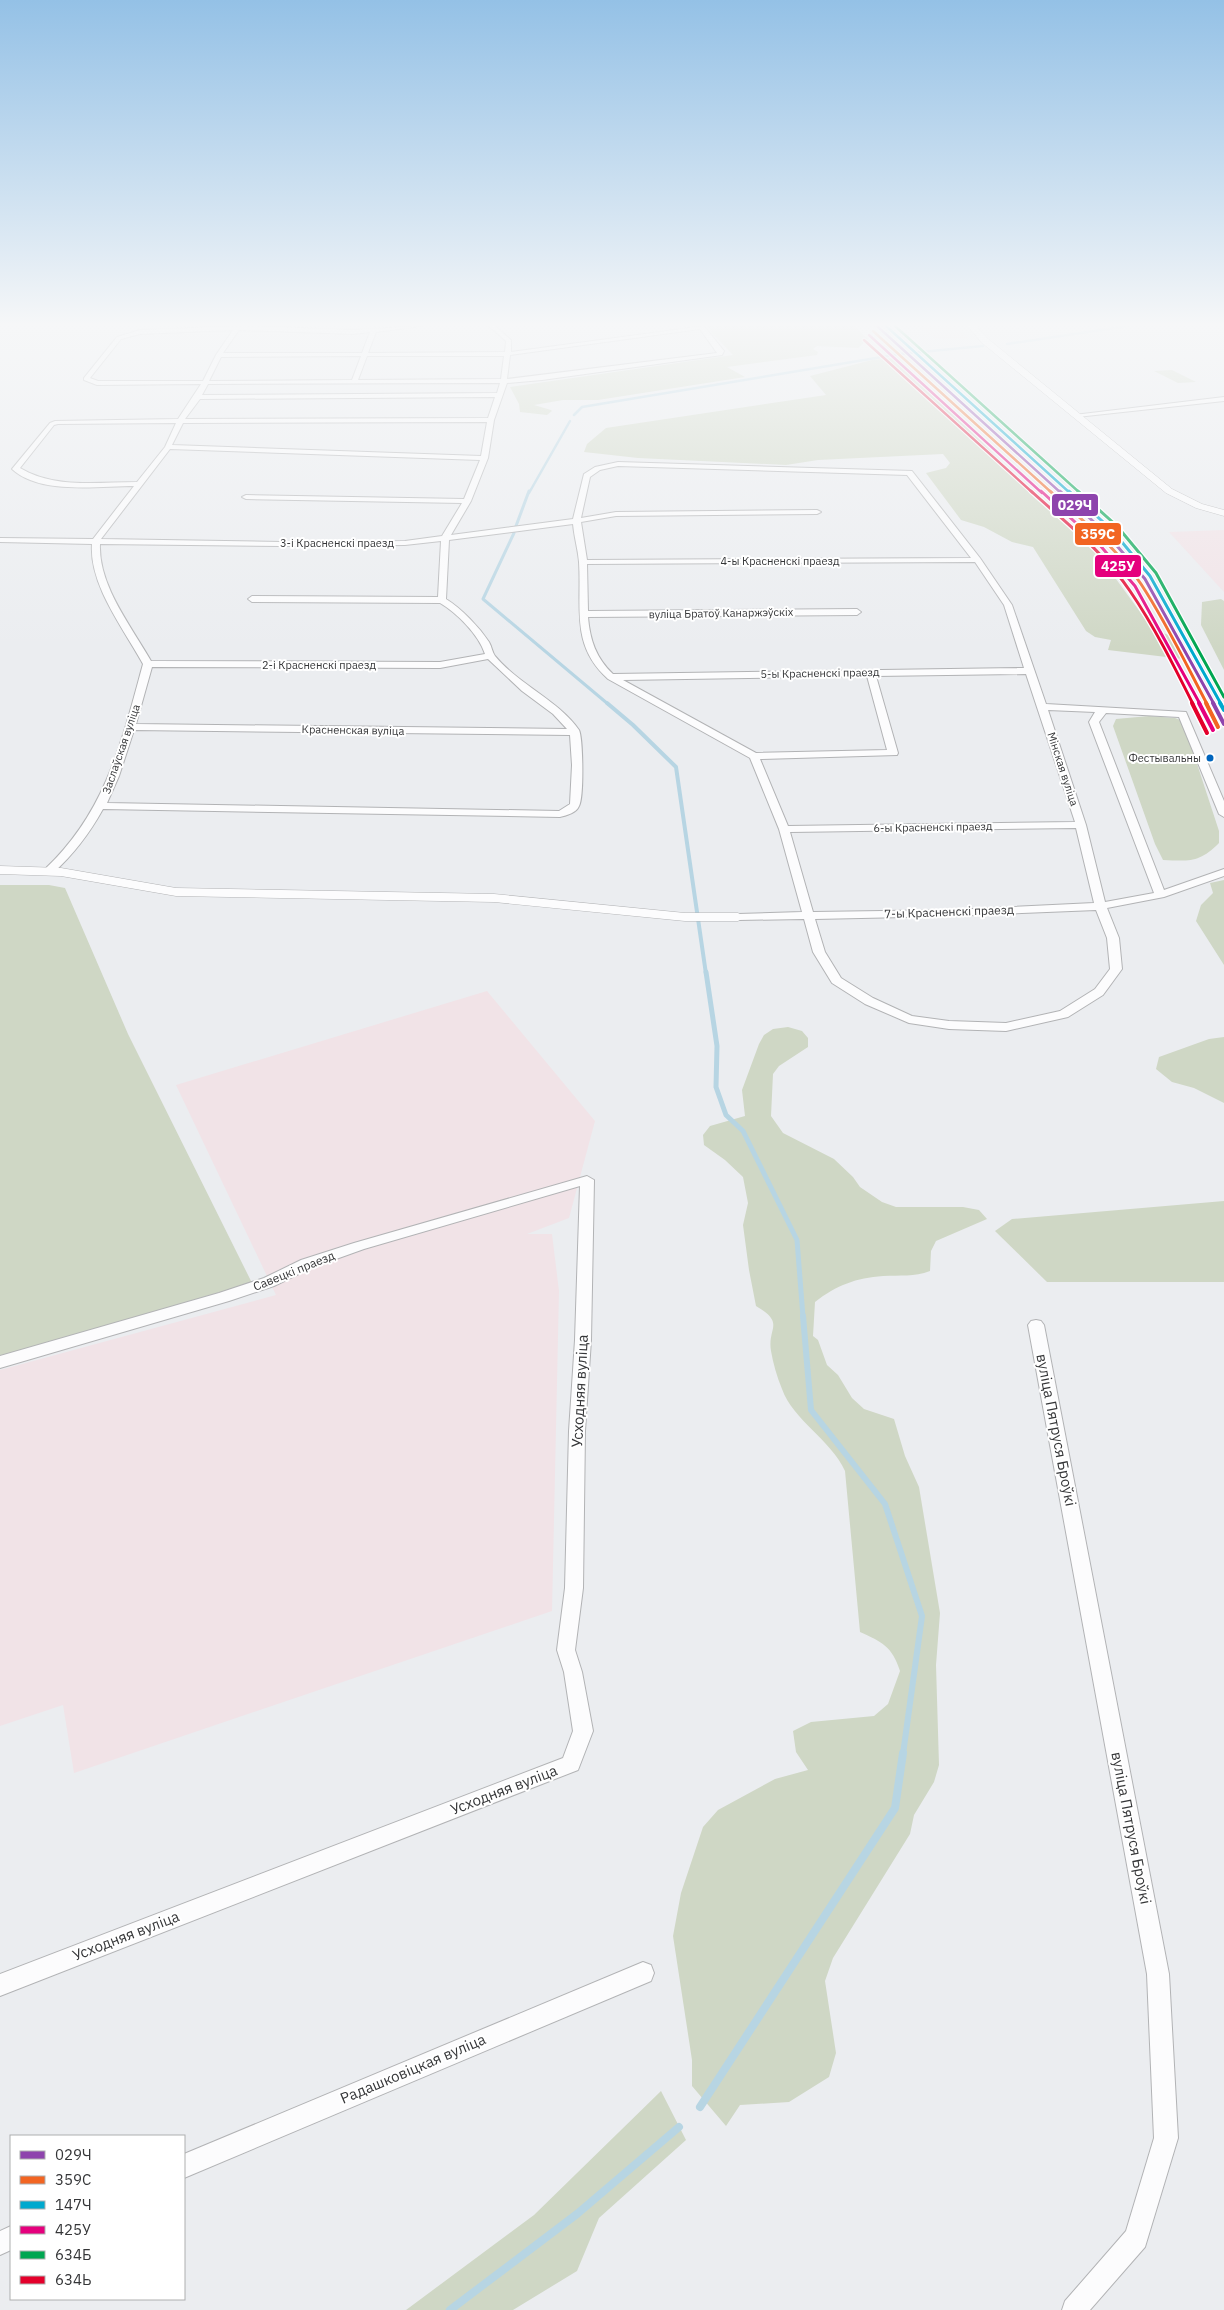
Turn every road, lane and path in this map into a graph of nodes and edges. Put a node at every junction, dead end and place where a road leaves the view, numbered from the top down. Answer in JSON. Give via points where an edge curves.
{"nodes":[{"id":1,"x":44,"y":434,"type":"edge"},
{"id":2,"x":174,"y":434,"type":"edge"},
{"id":3,"x":488,"y":434,"type":"edge"},
{"id":4,"x":1100,"y":434,"type":"edge"},
{"id":5,"x":168,"y":447,"type":"junction"},
{"id":6,"x":484,"y":458,"type":"junction"},
{"id":7,"x":138,"y":484,"type":"junction"},
{"id":8,"x":246,"y":497,"type":"dead end"},
{"id":9,"x":467,"y":501,"type":"junction"},
{"id":10,"x":817,"y":512,"type":"dead end"},
{"id":11,"x":1224,"y":513,"type":"edge"},
{"id":12,"x":577,"y":520,"type":"junction"},
{"id":13,"x":445,"y":538,"type":"junction"},
{"id":14,"x":0,"y":540,"type":"edge"},
{"id":15,"x":96,"y":540,"type":"junction"},
{"id":16,"x":977,"y":560,"type":"junction"},
{"id":17,"x":583,"y":562,"type":"junction"},
{"id":18,"x":252,"y":599,"type":"dead end"},
{"id":19,"x":442,"y":600,"type":"junction"},
{"id":20,"x":857,"y":612,"type":"dead end"},
{"id":21,"x":584,"y":614,"type":"junction"},
{"id":22,"x":490,"y":656,"type":"junction"},
{"id":23,"x":148,"y":664,"type":"junction"},
{"id":24,"x":1030,"y":671,"type":"junction"},
{"id":25,"x":871,"y":673,"type":"junction"},
{"id":26,"x":610,"y":677,"type":"junction"},
{"id":27,"x":1043,"y":707,"type":"junction"},
{"id":28,"x":1104,"y":710,"type":"junction"},
{"id":29,"x":131,"y":728,"type":"junction"},
{"id":30,"x":574,"y":732,"type":"junction"},
{"id":31,"x":754,"y":756,"type":"junction"},
{"id":32,"x":100,"y":806,"type":"junction"},
{"id":33,"x":1224,"y":814,"type":"edge"},
{"id":34,"x":1082,"y":825,"type":"junction"},
{"id":35,"x":784,"y":829,"type":"junction"},
{"id":36,"x":0,"y":870,"type":"edge"},
{"id":37,"x":49,"y":871,"type":"junction"},
{"id":38,"x":1224,"y":872,"type":"edge"},
{"id":39,"x":1160,"y":895,"type":"junction"},
{"id":40,"x":1100,"y":906,"type":"junction"},
{"id":41,"x":810,"y":915,"type":"junction"},
{"id":42,"x":738,"y":917,"type":"joint"},
{"id":43,"x":588,"y":1180,"type":"joint"},
{"id":44,"x":1036,"y":1325,"type":"dead end"},
{"id":45,"x":0,"y":1362,"type":"edge"},
{"id":46,"x":643,"y":1972,"type":"dead end"},
{"id":47,"x":0,"y":1985,"type":"edge"},
{"id":48,"x":185,"y":2166,"type":"edge"},
{"id":49,"x":1074,"y":2310,"type":"edge"}],
"edges":[{"from":1,"to":7,"type":"street","via":[[16,469],[26,476],[46,483]]},
{"from":2,"to":5,"type":"street"},
{"from":3,"to":6,"type":"street"},
{"from":4,"to":11,"type":"street","via":[[1178,497]]},
{"from":5,"to":6,"type":"street"},
{"from":5,"to":7,"type":"street"},
{"from":6,"to":9,"type":"street"},
{"from":7,"to":15,"type":"street"},
{"from":8,"to":9,"type":"street"},
{"from":9,"to":13,"type":"street"},
{"from":10,"to":12,"type":"street","via":[[616,514]]},
{"from":12,"to":13,"type":"street","name":"3-і Красненскі праезд"},
{"from":12,"to":16,"type":"street","name":"Мінская вуліца","via":[[587,476],[604,466],[618,464],[909,473]]},
{"from":12,"to":17,"type":"street"},
{"from":13,"to":15,"type":"street","name":"3-і Красненскі праезд","via":[[405,543],[281,544]]},
{"from":13,"to":19,"type":"street"},
{"from":14,"to":15,"type":"street","name":"3-і Красненскі праезд"},
{"from":15,"to":23,"type":"street","via":[[95,559],[101,581]]},
{"from":16,"to":17,"type":"street","name":"4-ы Красненскі праезд"},
{"from":16,"to":24,"type":"street","name":"Мінская вуліца","via":[[1008,605]]},
{"from":17,"to":21,"type":"street"},
{"from":18,"to":19,"type":"street"},
{"from":19,"to":22,"type":"street","via":[[453,607],[486,644]]},
{"from":20,"to":21,"type":"street","name":"вуліца Братоў Канаржэўскіх"},
{"from":21,"to":26,"type":"street","via":[[589,653]]},
{"from":22,"to":23,"type":"street","name":"2-і Красненскі праезд","via":[[440,665]]},
{"from":22,"to":30,"type":"street","via":[[525,689],[556,712]]},
{"from":23,"to":29,"type":"street","name":"Заслаўская вуліца"},
{"from":24,"to":25,"type":"street","name":"5-ы Красненскі праезд"},
{"from":24,"to":27,"type":"street","name":"Мінская вуліца"},
{"from":25,"to":26,"type":"street","name":"5-ы Красненскі праезд"},
{"from":25,"to":31,"type":"street","via":[[893,753]]},
{"from":26,"to":31,"type":"street"},
{"from":27,"to":28,"type":"street"},
{"from":27,"to":34,"type":"street","name":"Мінская вуліца"},
{"from":28,"to":33,"type":"street","via":[[1182,714]]},
{"from":28,"to":39,"type":"street","via":[[1094,722]]},
{"from":29,"to":30,"type":"street","name":"Красненская вуліца"},
{"from":29,"to":32,"type":"street","name":"Заслаўская вуліца"},
{"from":30,"to":32,"type":"street","name":"Заслаўская вуліца","via":[[578,765],[576,805],[560,814]]},
{"from":31,"to":35,"type":"street"},
{"from":32,"to":37,"type":"street","name":"Заслаўская вуліца","via":[[74,848]]},
{"from":34,"to":35,"type":"street","name":"6-ы Красненскі праезд"},
{"from":34,"to":40,"type":"street","name":"Мінская вуліца"},
{"from":35,"to":41,"type":"street"},
{"from":36,"to":37,"type":"street"},
{"from":37,"to":42,"type":"street","via":[[176,892],[494,898],[685,917]]},
{"from":38,"to":39,"type":"street","name":"7-ы Красненскі праезд"},
{"from":39,"to":40,"type":"street","name":"7-ы Красненскі праезд"},
{"from":40,"to":41,"type":"street","name":"7-ы Красненскі праезд"},
{"from":40,"to":41,"type":"street","name":"Мінская вуліца","via":[[1114,938],[1116,970],[1100,992],[1064,1014],[1006,1026],[949,1025],[909,1019],[869,1001],[836,980],[820,952]]},
{"from":41,"to":42,"type":"street","name":"7-ы Красненскі праезд"},
{"from":43,"to":45,"type":"street","name":"Савецкі праезд","via":[[359,1246],[224,1297]]},
{"from":43,"to":47,"type":"street","name":"Усходняя вуліца","via":[[583,1340],[576,1432],[574,1588],[566,1650],[583,1731],[572,1764]]},
{"from":44,"to":49,"type":"street","name":"вуліца Пятруся Броўкі","via":[[1158,1974],[1166,2138],[1136,2238]]},
{"from":46,"to":48,"type":"street","name":"Радашковіцкая вуліца"}]}
